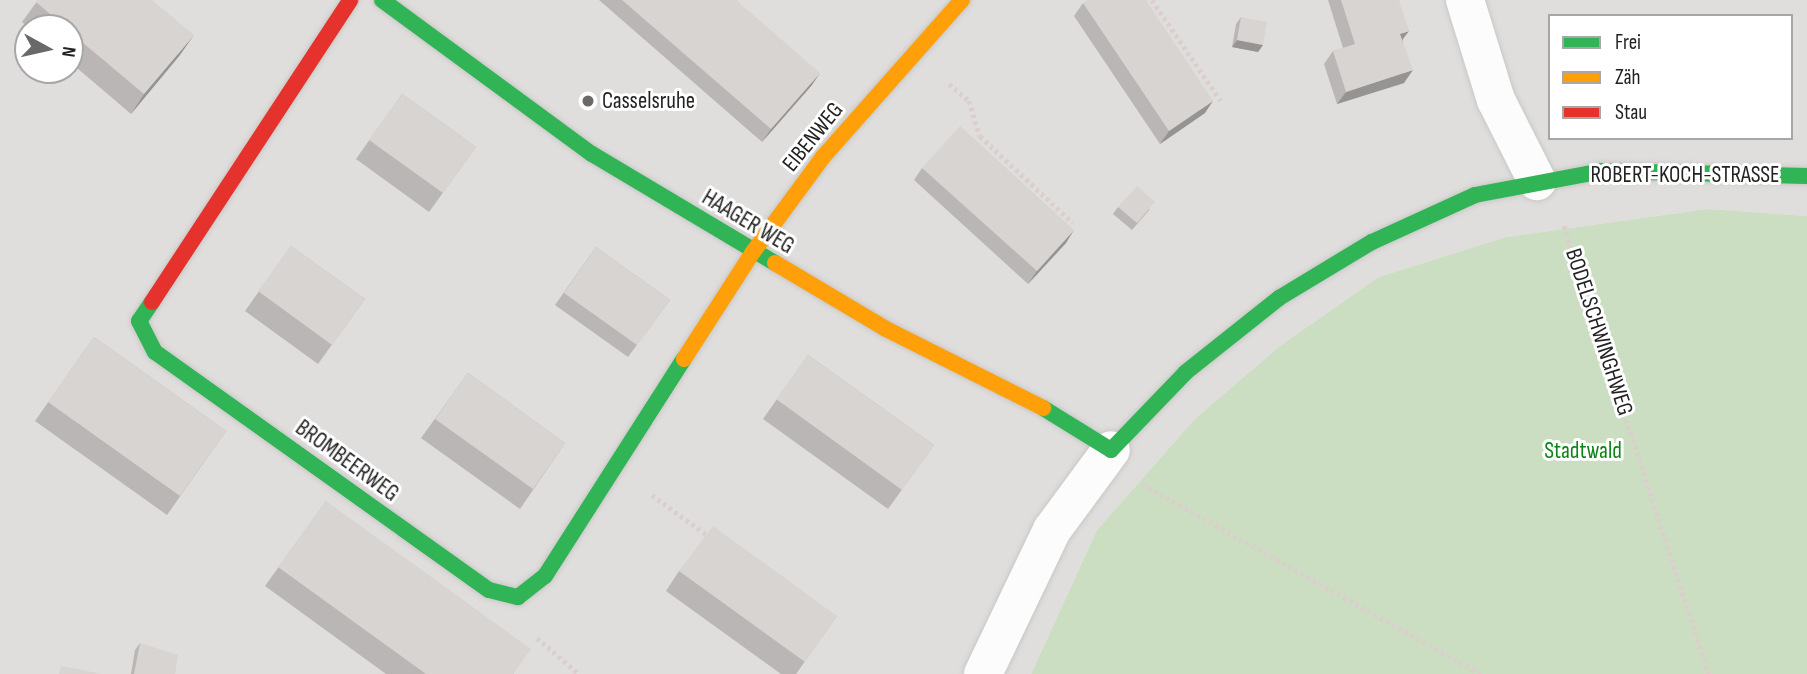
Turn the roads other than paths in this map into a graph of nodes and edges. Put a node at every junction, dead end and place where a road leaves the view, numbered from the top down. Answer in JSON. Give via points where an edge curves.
{"nodes":[{"id":1,"x":350,"y":0,"type":"edge"},
{"id":2,"x":382,"y":0,"type":"edge"},
{"id":3,"x":962,"y":0,"type":"edge"},
{"id":4,"x":1465,"y":0,"type":"edge"},
{"id":5,"x":1807,"y":176,"type":"edge"},
{"id":6,"x":1536,"y":181,"type":"junction"},
{"id":7,"x":753,"y":252,"type":"junction"},
{"id":8,"x":1111,"y":450,"type":"junction"},
{"id":9,"x":983,"y":674,"type":"edge"}],
"edges":[{"from":1,"to":7,"type":"street","name":"BROMBEERWEG","via":[[139,321],[155,352],[489,590],[518,597],[545,576]]},
{"from":2,"to":7,"type":"street","name":"HAAGER WEG","via":[[592,154]]},
{"from":3,"to":7,"type":"street","name":"EIBENWEG","via":[[824,157]]},
{"from":4,"to":6,"type":"street","via":[[1496,100]]},
{"from":5,"to":6,"type":"street","name":"ROBERT-KOCH-STRASSE","via":[[1602,171]]},
{"from":6,"to":8,"type":"street","name":"ROBERT-KOCH-STRASSE","via":[[1475,195],[1372,242],[1279,298],[1186,372]]},
{"from":7,"to":8,"type":"street","name":"HAAGER WEG"},
{"from":8,"to":9,"type":"street","name":"ROBERT-KOCH-STRASSE","via":[[1052,530]]}]}
